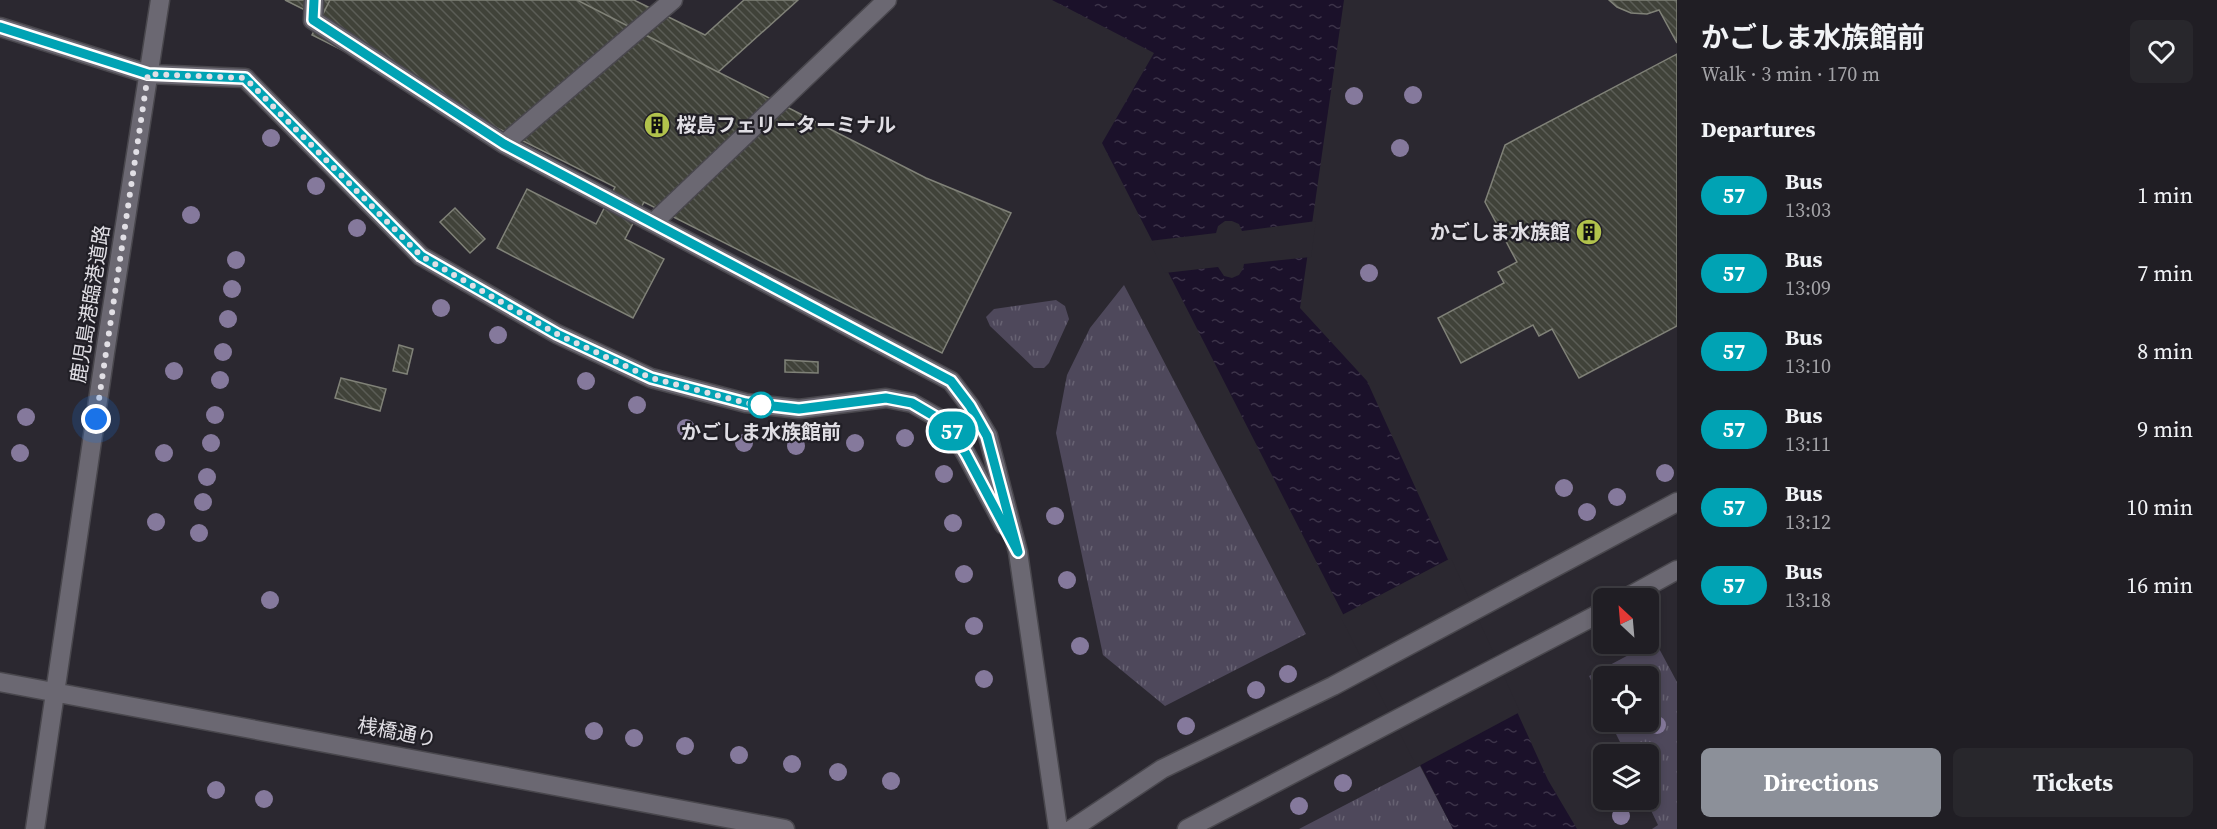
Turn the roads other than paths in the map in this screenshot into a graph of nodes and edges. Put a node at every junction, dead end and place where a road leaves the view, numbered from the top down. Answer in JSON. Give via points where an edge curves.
{"nodes":[{"id":1,"x":160,"y":0,"type":"edge"},
{"id":2,"x":314,"y":0,"type":"edge"},
{"id":3,"x":673,"y":0,"type":"edge"},
{"id":4,"x":887,"y":0,"type":"edge"},
{"id":5,"x":0,"y":27,"type":"edge"},
{"id":6,"x":148,"y":74,"type":"junction"},
{"id":7,"x":504,"y":144,"type":"junction"},
{"id":8,"x":654,"y":222,"type":"junction"},
{"id":9,"x":1677,"y":502,"type":"edge"},
{"id":10,"x":1018,"y":552,"type":"junction"},
{"id":11,"x":1677,"y":570,"type":"edge"},
{"id":12,"x":1644,"y":588,"type":"edge"},
{"id":13,"x":1593,"y":617,"type":"edge"},
{"id":14,"x":0,"y":682,"type":"edge"},
{"id":15,"x":56,"y":692,"type":"junction"},
{"id":16,"x":35,"y":829,"type":"edge"},
{"id":17,"x":785,"y":829,"type":"edge"},
{"id":18,"x":1058,"y":829,"type":"edge"},
{"id":19,"x":1072,"y":829,"type":"edge"},
{"id":20,"x":1187,"y":829,"type":"edge"}],
"edges":[{"from":1,"to":6,"type":"street","name":"鹿児島港臨港道路"},
{"from":2,"to":7,"type":"street","via":[[313,20]]},
{"from":3,"to":7,"type":"street"},
{"from":4,"to":8,"type":"street"},
{"from":5,"to":6,"type":"street"},
{"from":6,"to":10,"type":"street","via":[[245,78],[421,256],[557,334],[651,378],[746,403],[799,409],[886,398],[912,403],[946,423]]},
{"from":6,"to":15,"type":"street","name":"鹿児島港臨港道路"},
{"from":7,"to":8,"type":"street"},
{"from":8,"to":10,"type":"street","via":[[951,381],[987,436]]},
{"from":9,"to":19,"type":"street","via":[[1333,686],[1162,769]]},
{"from":10,"to":18,"type":"street"},
{"from":11,"to":12,"type":"street"},
{"from":13,"to":20,"type":"street"},
{"from":14,"to":15,"type":"street","name":"桟橋通り"},
{"from":15,"to":16,"type":"street","name":"鹿児島港臨港道路"},
{"from":15,"to":17,"type":"street","name":"桟橋通り"}]}
